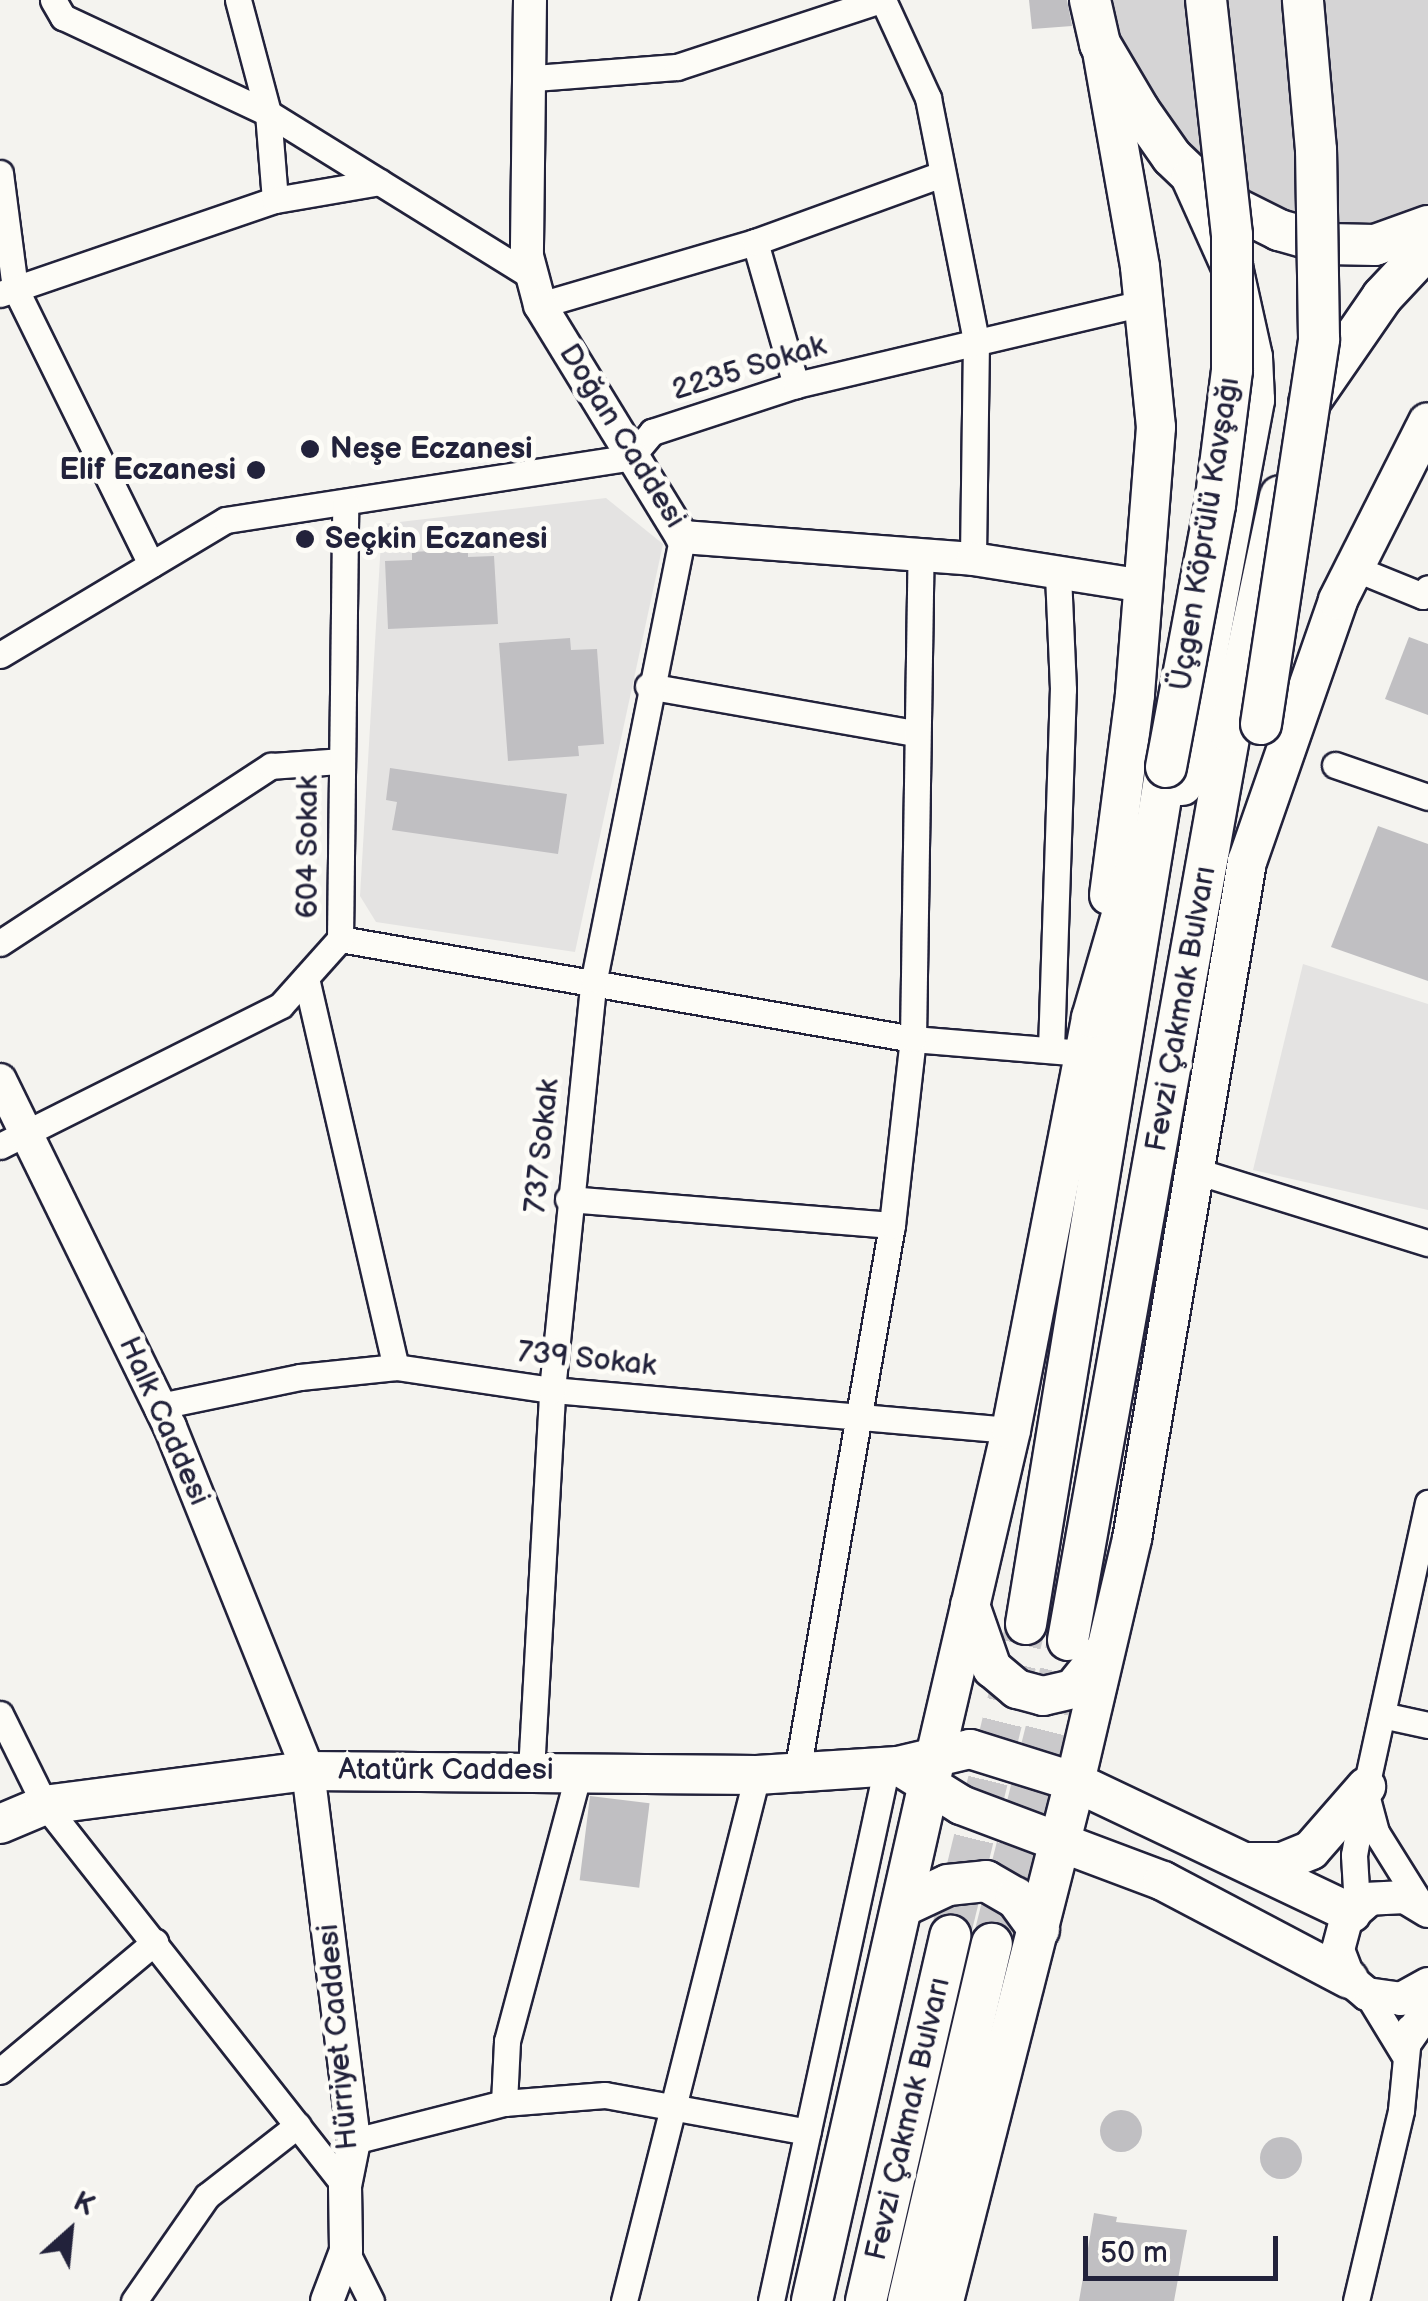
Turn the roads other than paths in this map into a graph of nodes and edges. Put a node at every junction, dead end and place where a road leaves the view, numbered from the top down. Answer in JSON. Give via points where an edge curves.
{"nodes":[{"id":1,"x":53,"y":0,"type":"edge"},
{"id":2,"x":238,"y":0,"type":"edge"},
{"id":3,"x":530,"y":0,"type":"edge"},
{"id":4,"x":882,"y":0,"type":"edge"},
{"id":5,"x":1090,"y":0,"type":"edge"},
{"id":6,"x":1206,"y":0,"type":"edge"},
{"id":7,"x":1303,"y":0,"type":"edge"},
{"id":8,"x":1100,"y":44,"type":"junction"},
{"id":9,"x":534,"y":78,"type":"junction"},
{"id":10,"x":268,"y":114,"type":"junction"},
{"id":11,"x":0,"y":174,"type":"edge"},
{"id":12,"x":942,"y":174,"type":"junction"},
{"id":13,"x":1192,"y":178,"type":"junction"},
{"id":14,"x":379,"y":182,"type":"junction"},
{"id":15,"x":275,"y":200,"type":"junction"},
{"id":16,"x":1428,"y":226,"type":"edge"},
{"id":17,"x":755,"y":242,"type":"junction"},
{"id":18,"x":1428,"y":248,"type":"edge"},
{"id":19,"x":8,"y":291,"type":"edge"},
{"id":20,"x":537,"y":291,"type":"junction"},
{"id":21,"x":1144,"y":303,"type":"junction"},
{"id":22,"x":976,"y":341,"type":"junction"},
{"id":23,"x":796,"y":385,"type":"junction"},
{"id":24,"x":1428,"y":422,"type":"edge"},
{"id":25,"x":631,"y":457,"type":"junction"},
{"id":26,"x":345,"y":503,"type":"junction"},
{"id":27,"x":682,"y":537,"type":"junction"},
{"id":28,"x":920,"y":555,"type":"junction"},
{"id":29,"x":974,"y":560,"type":"junction"},
{"id":30,"x":152,"y":564,"type":"junction"},
{"id":31,"x":1354,"y":568,"type":"junction"},
{"id":32,"x":1058,"y":573,"type":"junction"},
{"id":33,"x":1144,"y":586,"type":"junction"},
{"id":34,"x":1428,"y":588,"type":"edge"},
{"id":35,"x":0,"y":655,"type":"edge"},
{"id":36,"x":648,"y":686,"type":"junction"},
{"id":37,"x":1261,"y":724,"type":"junction"},
{"id":38,"x":915,"y":733,"type":"junction"},
{"id":39,"x":340,"y":761,"type":"junction"},
{"id":40,"x":1335,"y":765,"type":"dead end"},
{"id":41,"x":1166,"y":767,"type":"junction"},
{"id":42,"x":1428,"y":797,"type":"edge"},
{"id":43,"x":1247,"y":862,"type":"junction"},
{"id":44,"x":340,"y":940,"type":"junction"},
{"id":45,"x":0,"y":943,"type":"edge"},
{"id":46,"x":1192,"y":946,"type":"junction"},
{"id":47,"x":306,"y":978,"type":"junction"},
{"id":48,"x":594,"y":980,"type":"junction"},
{"id":49,"x":1132,"y":985,"type":"junction"},
{"id":50,"x":914,"y":1039,"type":"junction"},
{"id":51,"x":1076,"y":1040,"type":"junction"},
{"id":52,"x":0,"y":1080,"type":"edge"},
{"id":53,"x":14,"y":1139,"type":"edge"},
{"id":54,"x":1193,"y":1170,"type":"junction"},
{"id":55,"x":568,"y":1199,"type":"junction"},
{"id":56,"x":892,"y":1225,"type":"junction"},
{"id":57,"x":1428,"y":1243,"type":"edge"},
{"id":58,"x":396,"y":1367,"type":"junction"},
{"id":59,"x":552,"y":1390,"type":"junction"},
{"id":60,"x":160,"y":1406,"type":"junction"},
{"id":61,"x":855,"y":1416,"type":"junction"},
{"id":62,"x":1012,"y":1430,"type":"junction"},
{"id":63,"x":1428,"y":1503,"type":"edge"},
{"id":64,"x":969,"y":1602,"type":"junction"},
{"id":65,"x":1026,"y":1624,"type":"tunnel mouth"},
{"id":66,"x":1110,"y":1637,"type":"junction"},
{"id":67,"x":1068,"y":1640,"type":"tunnel mouth"},
{"id":68,"x":0,"y":1714,"type":"edge"},
{"id":69,"x":1382,"y":1715,"type":"junction"},
{"id":70,"x":1428,"y":1725,"type":"edge"},
{"id":71,"x":580,"y":1769,"type":"junction"},
{"id":72,"x":913,"y":1769,"type":"junction"},
{"id":73,"x":531,"y":1770,"type":"junction"},
{"id":74,"x":308,"y":1771,"type":"junction"},
{"id":75,"x":797,"y":1772,"type":"junction"},
{"id":76,"x":757,"y":1775,"type":"junction"},
{"id":77,"x":1076,"y":1782,"type":"junction"},
{"id":78,"x":1366,"y":1787,"type":"junction"},
{"id":79,"x":44,"y":1806,"type":"junction"},
{"id":80,"x":0,"y":1824,"type":"edge"},
{"id":81,"x":1061,"y":1837,"type":"junction"},
{"id":82,"x":1235,"y":1860,"type":"junction"},
{"id":83,"x":905,"y":1905,"type":"junction"},
{"id":84,"x":1425,"y":1908,"type":"edge"},
{"id":85,"x":1354,"y":1910,"type":"junction"},
{"id":86,"x":1039,"y":1930,"type":"junction"},
{"id":87,"x":950,"y":1936,"type":"tunnel mouth"},
{"id":88,"x":154,"y":1942,"type":"junction"},
{"id":89,"x":992,"y":1944,"type":"tunnel mouth"},
{"id":90,"x":1358,"y":1987,"type":"junction"},
{"id":91,"x":1425,"y":1996,"type":"edge"},
{"id":92,"x":1405,"y":2047,"type":"junction"},
{"id":93,"x":0,"y":2071,"type":"edge"},
{"id":94,"x":504,"y":2103,"type":"junction"},
{"id":95,"x":675,"y":2104,"type":"junction"},
{"id":96,"x":298,"y":2125,"type":"junction"},
{"id":97,"x":808,"y":2132,"type":"junction"},
{"id":98,"x":354,"y":2141,"type":"junction"},
{"id":99,"x":345,"y":2186,"type":"junction"},
{"id":100,"x":346,"y":2251,"type":"junction"},
{"id":101,"x":134,"y":2301,"type":"edge"},
{"id":102,"x":327,"y":2301,"type":"edge"},
{"id":103,"x":370,"y":2301,"type":"edge"},
{"id":104,"x":624,"y":2301,"type":"edge"},
{"id":105,"x":772,"y":2301,"type":"edge"},
{"id":106,"x":812,"y":2301,"type":"edge"},
{"id":107,"x":866,"y":2301,"type":"edge"},
{"id":108,"x":908,"y":2301,"type":"edge"},
{"id":109,"x":942,"y":2301,"type":"edge"},
{"id":110,"x":1356,"y":2301,"type":"edge"}],
"edges":[{"from":1,"to":10,"type":"street","via":[[64,17]]},
{"from":2,"to":10,"type":"street"},
{"from":3,"to":9,"type":"street","name":"Doğan Caddesi"},
{"from":4,"to":9,"type":"street","via":[[677,68]]},
{"from":4,"to":12,"type":"street","via":[[928,98]]},
{"from":5,"to":8,"type":"main road"},
{"from":6,"to":41,"type":"main road","name":"Üçgen Köprülü Kavşağı","bridge":true,"via":[[1232,235],[1232,370],[1215,505]]},
{"from":7,"to":37,"type":"main road","bridge":true,"via":[[1316,150],[1319,340]]},
{"from":8,"to":13,"type":"main road","via":[[1154,134]]},
{"from":8,"to":21,"type":"main road"},
{"from":9,"to":20,"type":"street","name":"Doğan Caddesi","via":[[528,256]]},
{"from":10,"to":14,"type":"street"},
{"from":10,"to":15,"type":"street"},
{"from":11,"to":19,"type":"street"},
{"from":12,"to":17,"type":"street"},
{"from":12,"to":22,"type":"street"},
{"from":13,"to":16,"type":"main road","via":[[1246,216],[1328,244],[1376,245]]},
{"from":13,"to":49,"type":"main road","via":[[1232,267],[1252,357],[1254,400],[1172,836]]},
{"from":14,"to":15,"type":"street"},
{"from":14,"to":20,"type":"street"},
{"from":15,"to":19,"type":"street"},
{"from":17,"to":20,"type":"street"},
{"from":17,"to":23,"type":"street"},
{"from":18,"to":46,"type":"main road","name":"Fevzi Çakmak Bulvarı","via":[[1318,384],[1286,468]]},
{"from":19,"to":30,"type":"street"},
{"from":20,"to":25,"type":"street","name":"Doğan Caddesi"},
{"from":21,"to":22,"type":"street","name":"2235 Sokak"},
{"from":21,"to":33,"type":"main road","via":[[1156,427]]},
{"from":22,"to":23,"type":"street","name":"2235 Sokak"},
{"from":22,"to":29,"type":"street"},
{"from":23,"to":25,"type":"street","name":"2235 Sokak","via":[[652,432]]},
{"from":24,"to":31,"type":"main road"},
{"from":25,"to":26,"type":"street","name":"2235 Sokak"},
{"from":25,"to":27,"type":"street","name":"Doğan Caddesi"},
{"from":26,"to":30,"type":"street","name":"2235 Sokak","via":[[226,520]]},
{"from":26,"to":39,"type":"street","name":"604 Sokak"},
{"from":27,"to":28,"type":"street","name":"Doğan Caddesi"},
{"from":27,"to":36,"type":"street","name":"737 Sokak"},
{"from":28,"to":29,"type":"street","name":"Doğan Caddesi"},
{"from":28,"to":38,"type":"street"},
{"from":29,"to":32,"type":"street","name":"Doğan Caddesi"},
{"from":30,"to":35,"type":"street","name":"2235 Sokak"},
{"from":31,"to":34,"type":"street","via":[[1423,596]]},
{"from":31,"to":43,"type":"main road"},
{"from":32,"to":33,"type":"street","name":"Doğan Caddesi"},
{"from":32,"to":51,"type":"street"},
{"from":33,"to":51,"type":"main road"},
{"from":36,"to":38,"type":"street"},
{"from":36,"to":48,"type":"street","name":"737 Sokak"},
{"from":37,"to":43,"type":"main road"},
{"from":37,"to":46,"type":"main road","via":[[1220,838]]},
{"from":38,"to":50,"type":"street"},
{"from":39,"to":44,"type":"street","name":"604 Sokak"},
{"from":39,"to":45,"type":"street","via":[[272,766]]},
{"from":40,"to":42,"type":"street"},
{"from":41,"to":49,"type":"main road","name":"Fevzi Çakmak Bulvarı","via":[[1138,910]]},
{"from":41,"to":51,"type":"main road"},
{"from":43,"to":54,"type":"main road"},
{"from":44,"to":47,"type":"street","name":"604 Sokak"},
{"from":44,"to":48,"type":"street"},
{"from":46,"to":67,"type":"main road","name":"Fevzi Çakmak Bulvarı"},
{"from":47,"to":53,"type":"street","name":"604 Sokak","via":[[281,1005]]},
{"from":47,"to":58,"type":"street"},
{"from":48,"to":50,"type":"street"},
{"from":48,"to":55,"type":"street","name":"737 Sokak"},
{"from":49,"to":65,"type":"main road","name":"Fevzi Çakmak Bulvarı"},
{"from":50,"to":51,"type":"street"},
{"from":50,"to":56,"type":"street"},
{"from":51,"to":62,"type":"main road"},
{"from":52,"to":53,"type":"street","name":"Halk Caddesi"},
{"from":53,"to":60,"type":"street","name":"Halk Caddesi"},
{"from":54,"to":57,"type":"street"},
{"from":54,"to":66,"type":"main road"},
{"from":55,"to":56,"type":"street"},
{"from":55,"to":59,"type":"street","name":"737 Sokak"},
{"from":56,"to":61,"type":"street"},
{"from":58,"to":59,"type":"street","name":"739 Sokak"},
{"from":58,"to":60,"type":"street","name":"739 Sokak","via":[[300,1377]]},
{"from":59,"to":61,"type":"street","name":"739 Sokak"},
{"from":59,"to":73,"type":"street","name":"737 Sokak"},
{"from":60,"to":74,"type":"street","name":"Halk Caddesi"},
{"from":61,"to":62,"type":"street","name":"739 Sokak"},
{"from":61,"to":75,"type":"street"},
{"from":62,"to":64,"type":"main road"},
{"from":63,"to":69,"type":"street"},
{"from":64,"to":66,"type":"main road","via":[[992,1668],[1032,1694],[1074,1689]]},
{"from":64,"to":72,"type":"main road"},
{"from":66,"to":77,"type":"main road"},
{"from":68,"to":79,"type":"street"},
{"from":69,"to":70,"type":"street"},
{"from":69,"to":78,"type":"street"},
{"from":71,"to":73,"type":"main road","name":"Atatürk Caddesi"},
{"from":71,"to":76,"type":"main road","name":"Atatürk Caddesi"},
{"from":71,"to":94,"type":"street","via":[[507,2041]]},
{"from":72,"to":75,"type":"main road","name":"Atatürk Caddesi"},
{"from":72,"to":77,"type":"main road","name":"Atatürk Caddesi","via":[[970,1750]]},
{"from":72,"to":81,"type":"main road","via":[[961,1805]]},
{"from":72,"to":83,"type":"main road"},
{"from":72,"to":97,"type":"street"},
{"from":73,"to":74,"type":"main road","name":"Atatürk Caddesi"},
{"from":74,"to":79,"type":"main road","name":"Atatürk Caddesi"},
{"from":74,"to":98,"type":"street","name":"Hürriyet Caddesi"},
{"from":75,"to":76,"type":"main road","name":"Atatürk Caddesi"},
{"from":76,"to":95,"type":"street"},
{"from":77,"to":81,"type":"main road"},
{"from":77,"to":82,"type":"main road","name":"Atatürk Caddesi"},
{"from":78,"to":82,"type":"main road","via":[[1311,1850],[1282,1862]]},
{"from":78,"to":84,"type":"street","via":[[1376,1832]]},
{"from":78,"to":85,"type":"street","via":[[1354,1855]]},
{"from":79,"to":80,"type":"main road","name":"Atatürk Caddesi"},
{"from":79,"to":88,"type":"street"},
{"from":81,"to":86,"type":"main road"},
{"from":81,"to":90,"type":"main road","via":[[1256,1926]]},
{"from":82,"to":85,"type":"main road","name":"Atatürk Caddesi"},
{"from":83,"to":86,"type":"main road","via":[[948,1885],[986,1881],[1016,1898]]},
{"from":83,"to":106,"type":"main road"},
{"from":84,"to":85,"type":"street","via":[[1387,1895]]},
{"from":85,"to":90,"type":"street","via":[[1338,1950]]},
{"from":86,"to":109,"type":"main road"},
{"from":87,"to":107,"type":"main road","name":"Fevzi Çakmak Bulvarı"},
{"from":88,"to":93,"type":"street"},
{"from":88,"to":96,"type":"street"},
{"from":89,"to":108,"type":"main road","name":"Fevzi Çakmak Bulvarı"},
{"from":90,"to":91,"type":"street","via":[[1384,2000]]},
{"from":90,"to":92,"type":"street"},
{"from":91,"to":92,"type":"street"},
{"from":92,"to":110,"type":"street","via":[[1402,2110]]},
{"from":94,"to":95,"type":"street","via":[[605,2096]]},
{"from":94,"to":98,"type":"street"},
{"from":95,"to":97,"type":"street"},
{"from":95,"to":104,"type":"street"},
{"from":96,"to":99,"type":"street"},
{"from":96,"to":101,"type":"street","via":[[206,2196]]},
{"from":97,"to":105,"type":"street"},
{"from":98,"to":99,"type":"street","name":"Hürriyet Caddesi"},
{"from":99,"to":100,"type":"street","name":"Hürriyet Caddesi"},
{"from":100,"to":102,"type":"street","name":"Hürriyet Caddesi"},
{"from":100,"to":103,"type":"street"}]}
